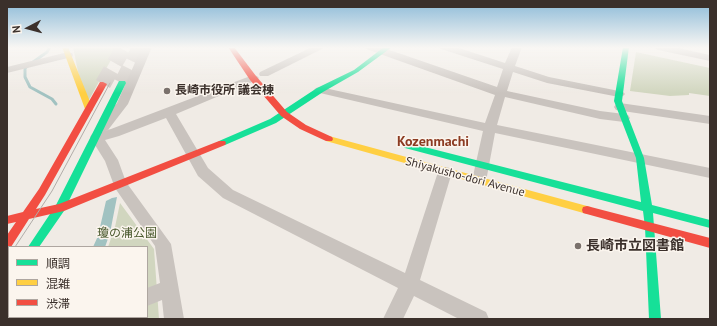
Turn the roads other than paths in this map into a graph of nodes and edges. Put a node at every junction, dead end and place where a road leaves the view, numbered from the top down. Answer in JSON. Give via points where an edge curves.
{"nodes":[{"id":1,"x":36,"y":62,"type":"edge"},
{"id":2,"x":71,"y":62,"type":"edge"},
{"id":3,"x":140,"y":62,"type":"edge"},
{"id":4,"x":247,"y":62,"type":"edge"},
{"id":5,"x":285,"y":62,"type":"edge"},
{"id":6,"x":369,"y":62,"type":"edge"},
{"id":7,"x":419,"y":62,"type":"edge"},
{"id":8,"x":489,"y":62,"type":"edge"},
{"id":9,"x":511,"y":62,"type":"edge"},
{"id":10,"x":624,"y":62,"type":"edge"},
{"id":11,"x":509,"y":69,"type":"junction"},
{"id":12,"x":7,"y":70,"type":"edge"},
{"id":13,"x":259,"y":74,"type":"junction"},
{"id":14,"x":122,"y":83,"type":"tunnel mouth"},
{"id":15,"x":104,"y":84,"type":"tunnel mouth"},
{"id":16,"x":271,"y":84,"type":"dead end"},
{"id":17,"x":320,"y":90,"type":"junction"},
{"id":18,"x":500,"y":93,"type":"junction"},
{"id":19,"x":619,"y":94,"type":"junction"},
{"id":20,"x":89,"y":109,"type":"junction"},
{"id":21,"x":168,"y":112,"type":"junction"},
{"id":22,"x":622,"y":113,"type":"junction"},
{"id":23,"x":284,"y":114,"type":"junction"},
{"id":24,"x":710,"y":120,"type":"edge"},
{"id":25,"x":490,"y":128,"type":"junction"},
{"id":26,"x":99,"y":133,"type":"junction"},
{"id":27,"x":397,"y":143,"type":"dead end"},
{"id":28,"x":193,"y":156,"type":"junction"},
{"id":29,"x":640,"y":158,"type":"junction"},
{"id":30,"x":482,"y":166,"type":"junction"},
{"id":31,"x":445,"y":172,"type":"junction"},
{"id":32,"x":710,"y":173,"type":"edge"},
{"id":33,"x":479,"y":180,"type":"junction"},
{"id":34,"x":120,"y":184,"type":"junction"},
{"id":35,"x":648,"y":207,"type":"junction"},
{"id":36,"x":60,"y":208,"type":"junction"},
{"id":37,"x":26,"y":216,"type":"junction"},
{"id":38,"x":7,"y":220,"type":"edge"},
{"id":39,"x":710,"y":224,"type":"edge"},
{"id":40,"x":650,"y":226,"type":"junction"},
{"id":41,"x":710,"y":243,"type":"edge"},
{"id":42,"x":7,"y":244,"type":"edge"},
{"id":43,"x":34,"y":246,"type":"edge"},
{"id":44,"x":410,"y":284,"type":"junction"},
{"id":45,"x":168,"y":289,"type":"junction"},
{"id":46,"x":148,"y":297,"type":"edge"},
{"id":47,"x":174,"y":319,"type":"edge"},
{"id":48,"x":393,"y":319,"type":"edge"},
{"id":49,"x":478,"y":319,"type":"edge"},
{"id":50,"x":655,"y":319,"type":"edge"}],
"edges":[{"from":1,"to":12,"type":"street"},
{"from":2,"to":20,"type":"main road"},
{"from":3,"to":26,"type":"street","via":[[122,104]]},
{"from":4,"to":13,"type":"main road","name":"Shiyakusho-dori Avenue"},
{"from":5,"to":13,"type":"street"},
{"from":6,"to":17,"type":"main road"},
{"from":7,"to":18,"type":"street"},
{"from":8,"to":11,"type":"street"},
{"from":9,"to":11,"type":"street"},
{"from":10,"to":19,"type":"main road"},
{"from":11,"to":18,"type":"street"},
{"from":11,"to":19,"type":"street","via":[[560,84]]},
{"from":13,"to":16,"type":"main road","name":"Shiyakusho-dori Avenue"},
{"from":13,"to":21,"type":"street"},
{"from":13,"to":23,"type":"main road","name":"Shiyakusho-dori Avenue"},
{"from":14,"to":26,"type":"main road"},
{"from":15,"to":20,"type":"main road"},
{"from":17,"to":23,"type":"main road"},
{"from":17,"to":25,"type":"street"},
{"from":18,"to":22,"type":"street","via":[[600,115]]},
{"from":18,"to":25,"type":"street"},
{"from":19,"to":22,"type":"main road"},
{"from":20,"to":37,"type":"main road"},
{"from":21,"to":26,"type":"street","via":[[114,133]]},
{"from":21,"to":28,"type":"street"},
{"from":22,"to":24,"type":"street"},
{"from":22,"to":29,"type":"main road"},
{"from":23,"to":28,"type":"main road"},
{"from":23,"to":31,"type":"main road","name":"Shiyakusho-dori Avenue","via":[[303,127],[337,142]]},
{"from":25,"to":29,"type":"street"},
{"from":25,"to":30,"type":"street"},
{"from":26,"to":34,"type":"street","via":[[104,152],[111,160]]},
{"from":26,"to":36,"type":"main road"},
{"from":27,"to":30,"type":"main road","name":"Shiyakusho-dori Avenue"},
{"from":28,"to":34,"type":"main road"},
{"from":28,"to":44,"type":"street","via":[[203,172],[228,194]]},
{"from":29,"to":32,"type":"street"},
{"from":29,"to":35,"type":"main road"},
{"from":30,"to":33,"type":"street"},
{"from":30,"to":35,"type":"main road","name":"Shiyakusho-dori Avenue"},
{"from":31,"to":33,"type":"main road","name":"Shiyakusho-dori Avenue"},
{"from":31,"to":44,"type":"street"},
{"from":33,"to":40,"type":"main road","name":"Shiyakusho-dori Avenue"},
{"from":34,"to":36,"type":"main road"},
{"from":34,"to":45,"type":"street","via":[[163,244]]},
{"from":35,"to":39,"type":"main road","name":"Shiyakusho-dori Avenue"},
{"from":35,"to":40,"type":"main road"},
{"from":36,"to":37,"type":"main road"},
{"from":36,"to":43,"type":"main road"},
{"from":37,"to":38,"type":"main road"},
{"from":37,"to":42,"type":"main road"},
{"from":40,"to":41,"type":"main road","name":"Shiyakusho-dori Avenue"},
{"from":40,"to":50,"type":"main road"},
{"from":44,"to":48,"type":"street"},
{"from":44,"to":49,"type":"street"},
{"from":45,"to":46,"type":"street"},
{"from":45,"to":47,"type":"street"}]}
